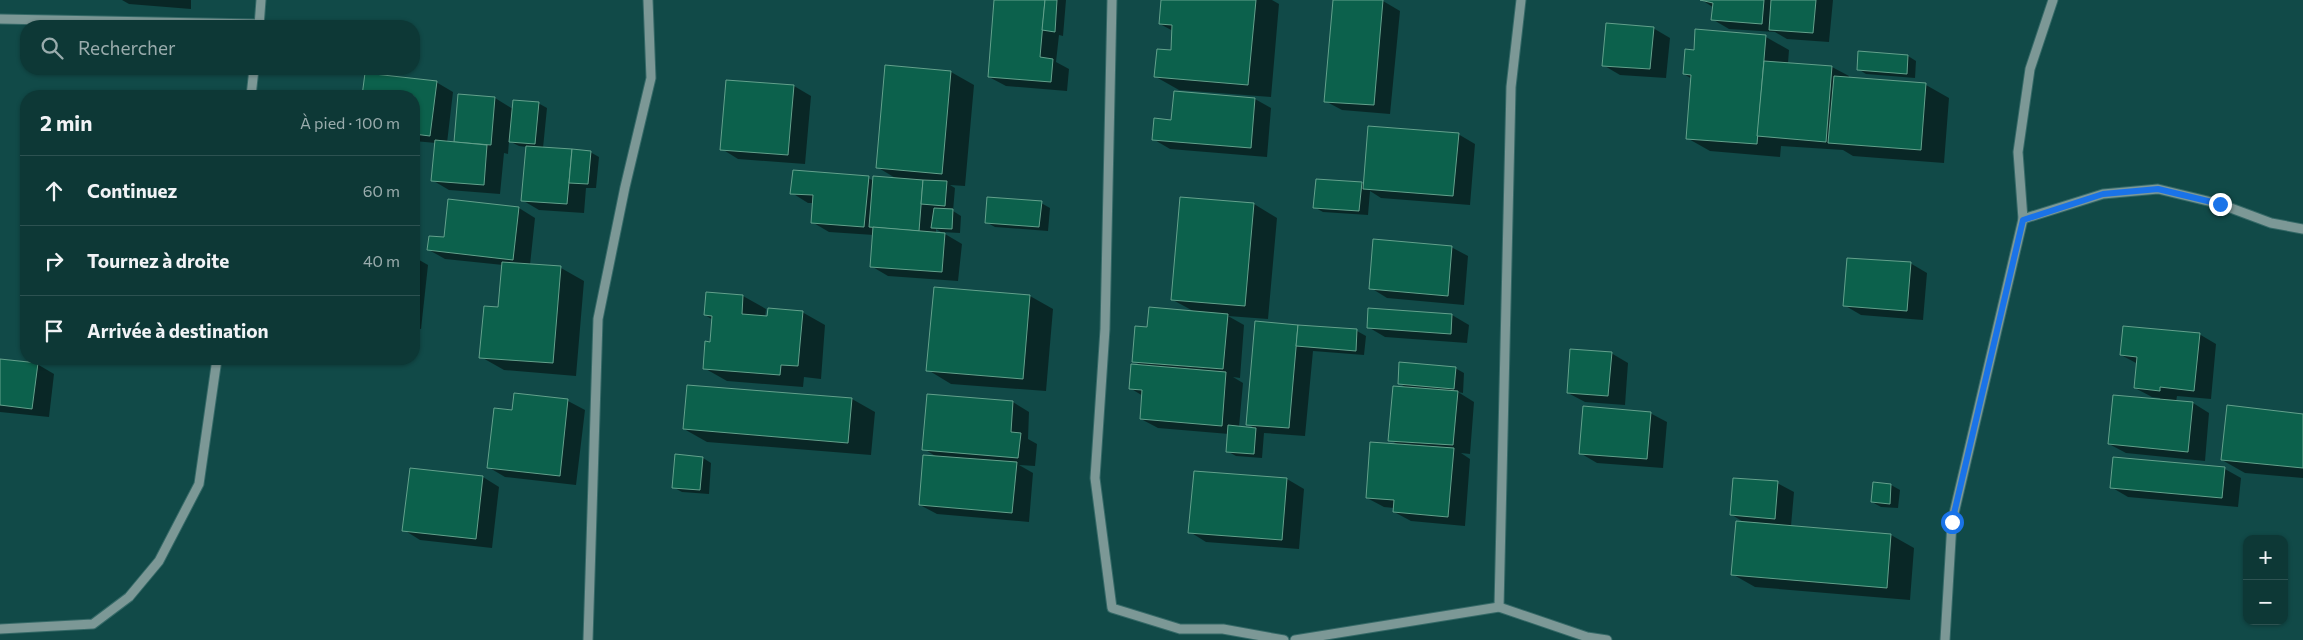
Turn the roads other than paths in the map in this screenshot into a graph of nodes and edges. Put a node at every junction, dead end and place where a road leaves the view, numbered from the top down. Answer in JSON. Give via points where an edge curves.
{"nodes":[{"id":1,"x":261,"y":0,"type":"edge"},
{"id":2,"x":648,"y":0,"type":"edge"},
{"id":3,"x":1112,"y":0,"type":"edge"},
{"id":4,"x":1521,"y":0,"type":"edge"},
{"id":5,"x":2053,"y":0,"type":"edge"},
{"id":6,"x":0,"y":19,"type":"edge"},
{"id":7,"x":43,"y":20,"type":"edge"},
{"id":8,"x":260,"y":20,"type":"edge"},
{"id":9,"x":253,"y":75,"type":"edge"},
{"id":10,"x":252,"y":90,"type":"edge"},
{"id":11,"x":2023,"y":220,"type":"junction"},
{"id":12,"x":2303,"y":229,"type":"edge"},
{"id":13,"x":217,"y":365,"type":"edge"},
{"id":14,"x":1499,"y":607,"type":"junction"},
{"id":15,"x":0,"y":630,"type":"edge"},
{"id":16,"x":588,"y":640,"type":"edge"},
{"id":17,"x":1284,"y":640,"type":"edge"},
{"id":18,"x":1295,"y":640,"type":"edge"},
{"id":19,"x":1608,"y":640,"type":"edge"},
{"id":20,"x":1944,"y":640,"type":"edge"}],
"edges":[{"from":1,"to":8,"type":"street"},
{"from":2,"to":16,"type":"street","via":[[650,78],[598,318]]},
{"from":3,"to":17,"type":"street","via":[[1105,319],[1095,478],[1112,608],[1180,629],[1223,629]]},
{"from":4,"to":14,"type":"street","via":[[1511,86]]},
{"from":5,"to":11,"type":"street","via":[[2030,69],[2020,142]]},
{"from":6,"to":7,"type":"street"},
{"from":9,"to":10,"type":"street"},
{"from":11,"to":12,"type":"street","via":[[2103,194],[2158,189],[2220,204],[2271,223]]},
{"from":11,"to":20,"type":"street","via":[[1952,522]]},
{"from":13,"to":15,"type":"street","via":[[199,484],[159,561],[129,597],[93,624]]},
{"from":14,"to":18,"type":"street"},
{"from":14,"to":19,"type":"street"}]}
